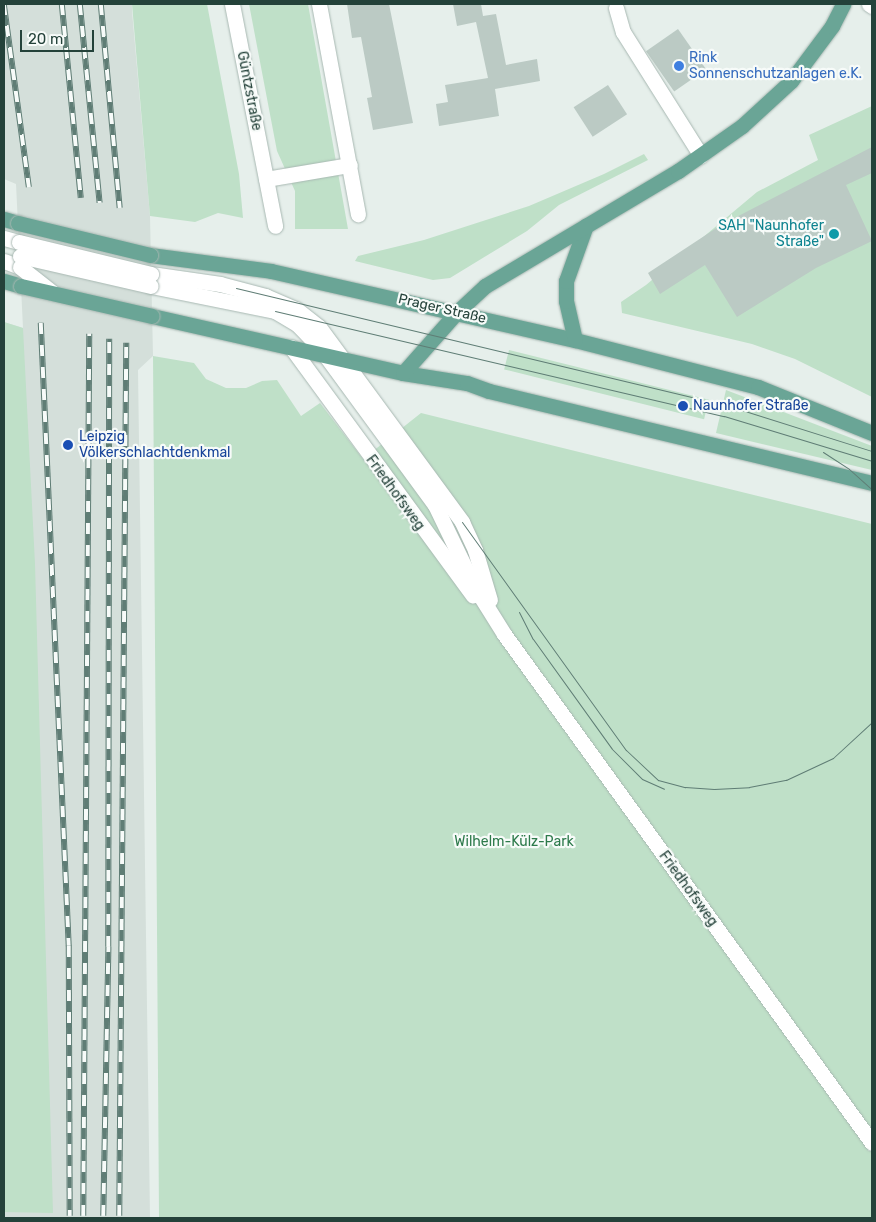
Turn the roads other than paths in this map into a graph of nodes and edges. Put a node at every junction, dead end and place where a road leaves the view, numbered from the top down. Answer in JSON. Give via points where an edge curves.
{"nodes":[{"id":1,"x":232,"y":4,"type":"edge"},
{"id":2,"x":319,"y":4,"type":"edge"},
{"id":3,"x":843,"y":4,"type":"edge"},
{"id":4,"x":869,"y":4,"type":"edge"},
{"id":5,"x":872,"y":6,"type":"edge"},
{"id":6,"x":616,"y":8,"type":"dead end"},
{"id":7,"x":700,"y":156,"type":"junction"},
{"id":8,"x":350,"y":165,"type":"junction"},
{"id":9,"x":266,"y":179,"type":"junction"},
{"id":10,"x":358,"y":214,"type":"dead end"},
{"id":11,"x":11,"y":221,"type":"edge"},
{"id":12,"x":586,"y":225,"type":"junction"},
{"id":13,"x":275,"y":226,"type":"dead end"},
{"id":14,"x":4,"y":238,"type":"edge"},
{"id":15,"x":4,"y":252,"type":"edge"},
{"id":16,"x":20,"y":255,"type":"junction"},
{"id":17,"x":4,"y":262,"type":"edge"},
{"id":18,"x":151,"y":280,"type":"junction"},
{"id":19,"x":4,"y":281,"type":"edge"},
{"id":20,"x":53,"y":294,"type":"junction"},
{"id":21,"x":456,"y":313,"type":"junction"},
{"id":22,"x":575,"y":340,"type":"junction"},
{"id":23,"x":291,"y":347,"type":"junction"},
{"id":24,"x":326,"y":356,"type":"junction"},
{"id":25,"x":346,"y":360,"type":"junction"},
{"id":26,"x":403,"y":373,"type":"junction"},
{"id":27,"x":872,"y":433,"type":"edge"},
{"id":28,"x":872,"y":483,"type":"edge"},
{"id":29,"x":504,"y":634,"type":"junction"},
{"id":30,"x":872,"y":1143,"type":"edge"}],
"edges":[{"from":1,"to":9,"type":"street","name":"Güntzstraße"},
{"from":2,"to":8,"type":"street"},
{"from":3,"to":7,"type":"main road","via":[[791,81],[742,126]]},
{"from":4,"to":5,"type":"street"},
{"from":6,"to":7,"type":"street","via":[[623,32]]},
{"from":7,"to":12,"type":"main road"},
{"from":8,"to":9,"type":"street"},
{"from":8,"to":10,"type":"street"},
{"from":9,"to":13,"type":"street","name":"Güntzstraße"},
{"from":11,"to":21,"type":"main road","name":"Prager Straße","bridge":true,"via":[[150,255],[271,271]]},
{"from":12,"to":21,"type":"main road","via":[[485,286]]},
{"from":12,"to":22,"type":"main road","via":[[566,281],[566,301]]},
{"from":14,"to":16,"type":"street"},
{"from":15,"to":16,"type":"street"},
{"from":16,"to":17,"type":"street"},
{"from":16,"to":18,"type":"street","bridge":true},
{"from":16,"to":20,"type":"street","bridge":true},
{"from":18,"to":24,"type":"street","name":"Friedhofsweg","via":[[275,310],[297,324]]},
{"from":18,"to":25,"type":"street","name":"Friedhofsweg","via":[[236,288],[288,305],[320,327]]},
{"from":19,"to":20,"type":"main road","bridge":true},
{"from":20,"to":23,"type":"main road","bridge":true},
{"from":21,"to":22,"type":"main road","name":"Prager Straße"},
{"from":21,"to":26,"type":"main road"},
{"from":22,"to":27,"type":"main road","name":"Prager Straße","via":[[758,387]]},
{"from":23,"to":24,"type":"main road"},
{"from":23,"to":29,"type":"street","name":"Friedhofsweg","via":[[450,570]]},
{"from":24,"to":25,"type":"main road"},
{"from":24,"to":29,"type":"street","name":"Friedhofsweg","via":[[435,505],[474,586]]},
{"from":25,"to":26,"type":"main road"},
{"from":25,"to":29,"type":"street","name":"Friedhofsweg","via":[[462,522]]},
{"from":26,"to":28,"type":"main road","via":[[466,383]]},
{"from":29,"to":30,"type":"street","name":"Friedhofsweg"}]}
